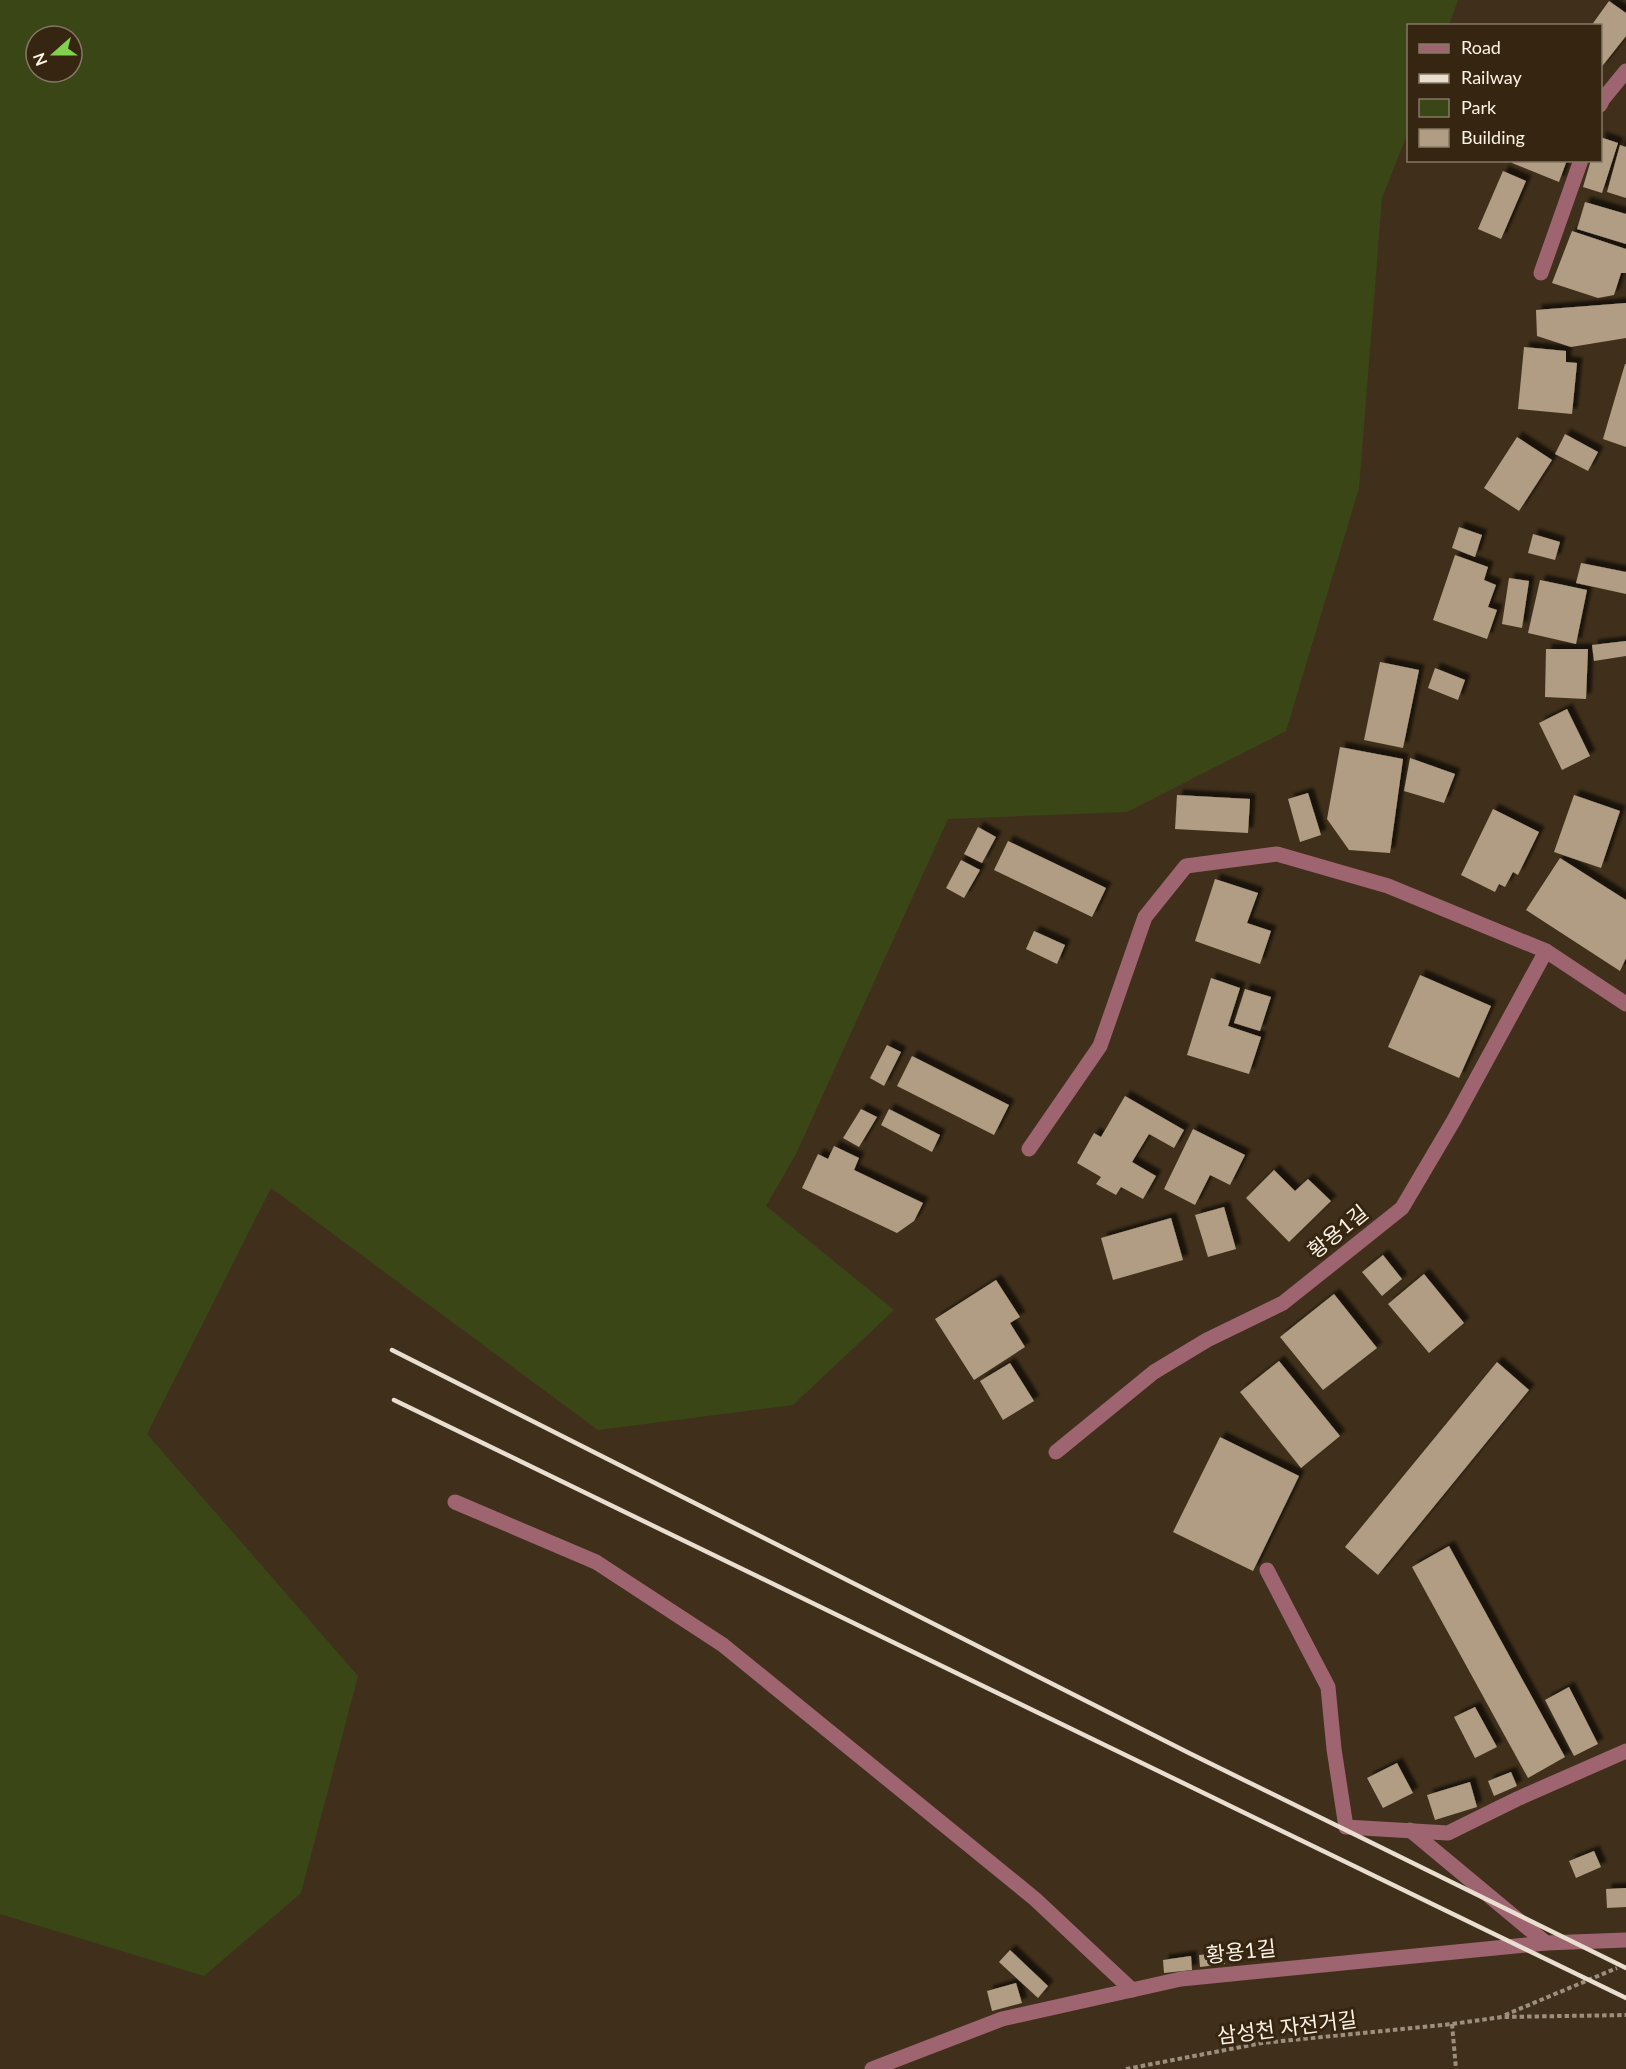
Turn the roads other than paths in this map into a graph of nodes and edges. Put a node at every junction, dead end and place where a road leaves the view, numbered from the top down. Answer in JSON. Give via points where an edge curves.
{"nodes":[{"id":1,"x":1626,"y":71,"type":"edge"},
{"id":2,"x":1602,"y":101,"type":"edge"},
{"id":3,"x":1580,"y":162,"type":"edge"},
{"id":4,"x":1541,"y":273,"type":"dead end"},
{"id":5,"x":1546,"y":951,"type":"junction"},
{"id":6,"x":1626,"y":1005,"type":"edge"},
{"id":7,"x":1029,"y":1149,"type":"dead end"},
{"id":8,"x":1056,"y":1452,"type":"dead end"},
{"id":9,"x":455,"y":1502,"type":"dead end"},
{"id":10,"x":1267,"y":1570,"type":"dead end"},
{"id":11,"x":1626,"y":1751,"type":"edge"},
{"id":12,"x":1410,"y":1830,"type":"junction"},
{"id":13,"x":1626,"y":1940,"type":"edge"},
{"id":14,"x":1546,"y":1943,"type":"junction"},
{"id":15,"x":1132,"y":1990,"type":"junction"},
{"id":16,"x":872,"y":2069,"type":"edge"}],
"edges":[{"from":1,"to":2,"type":"street"},
{"from":3,"to":4,"type":"street"},
{"from":5,"to":6,"type":"street"},
{"from":5,"to":7,"type":"street","via":[[1389,886],[1277,854],[1186,866],[1145,916],[1100,1047]]},
{"from":5,"to":8,"type":"street","name":"황용1길","via":[[1402,1208],[1283,1303],[1207,1340],[1154,1372]]},
{"from":9,"to":15,"type":"street","via":[[596,1562],[723,1646],[1035,1899]]},
{"from":10,"to":12,"type":"street","via":[[1328,1687],[1346,1827]]},
{"from":11,"to":12,"type":"street","via":[[1448,1833]]},
{"from":12,"to":14,"type":"street"},
{"from":13,"to":14,"type":"street","name":"황용1길"},
{"from":14,"to":15,"type":"street","name":"황용1길","via":[[1181,1979]]},
{"from":15,"to":16,"type":"street","name":"황용1길","via":[[1002,2019]]}]}
